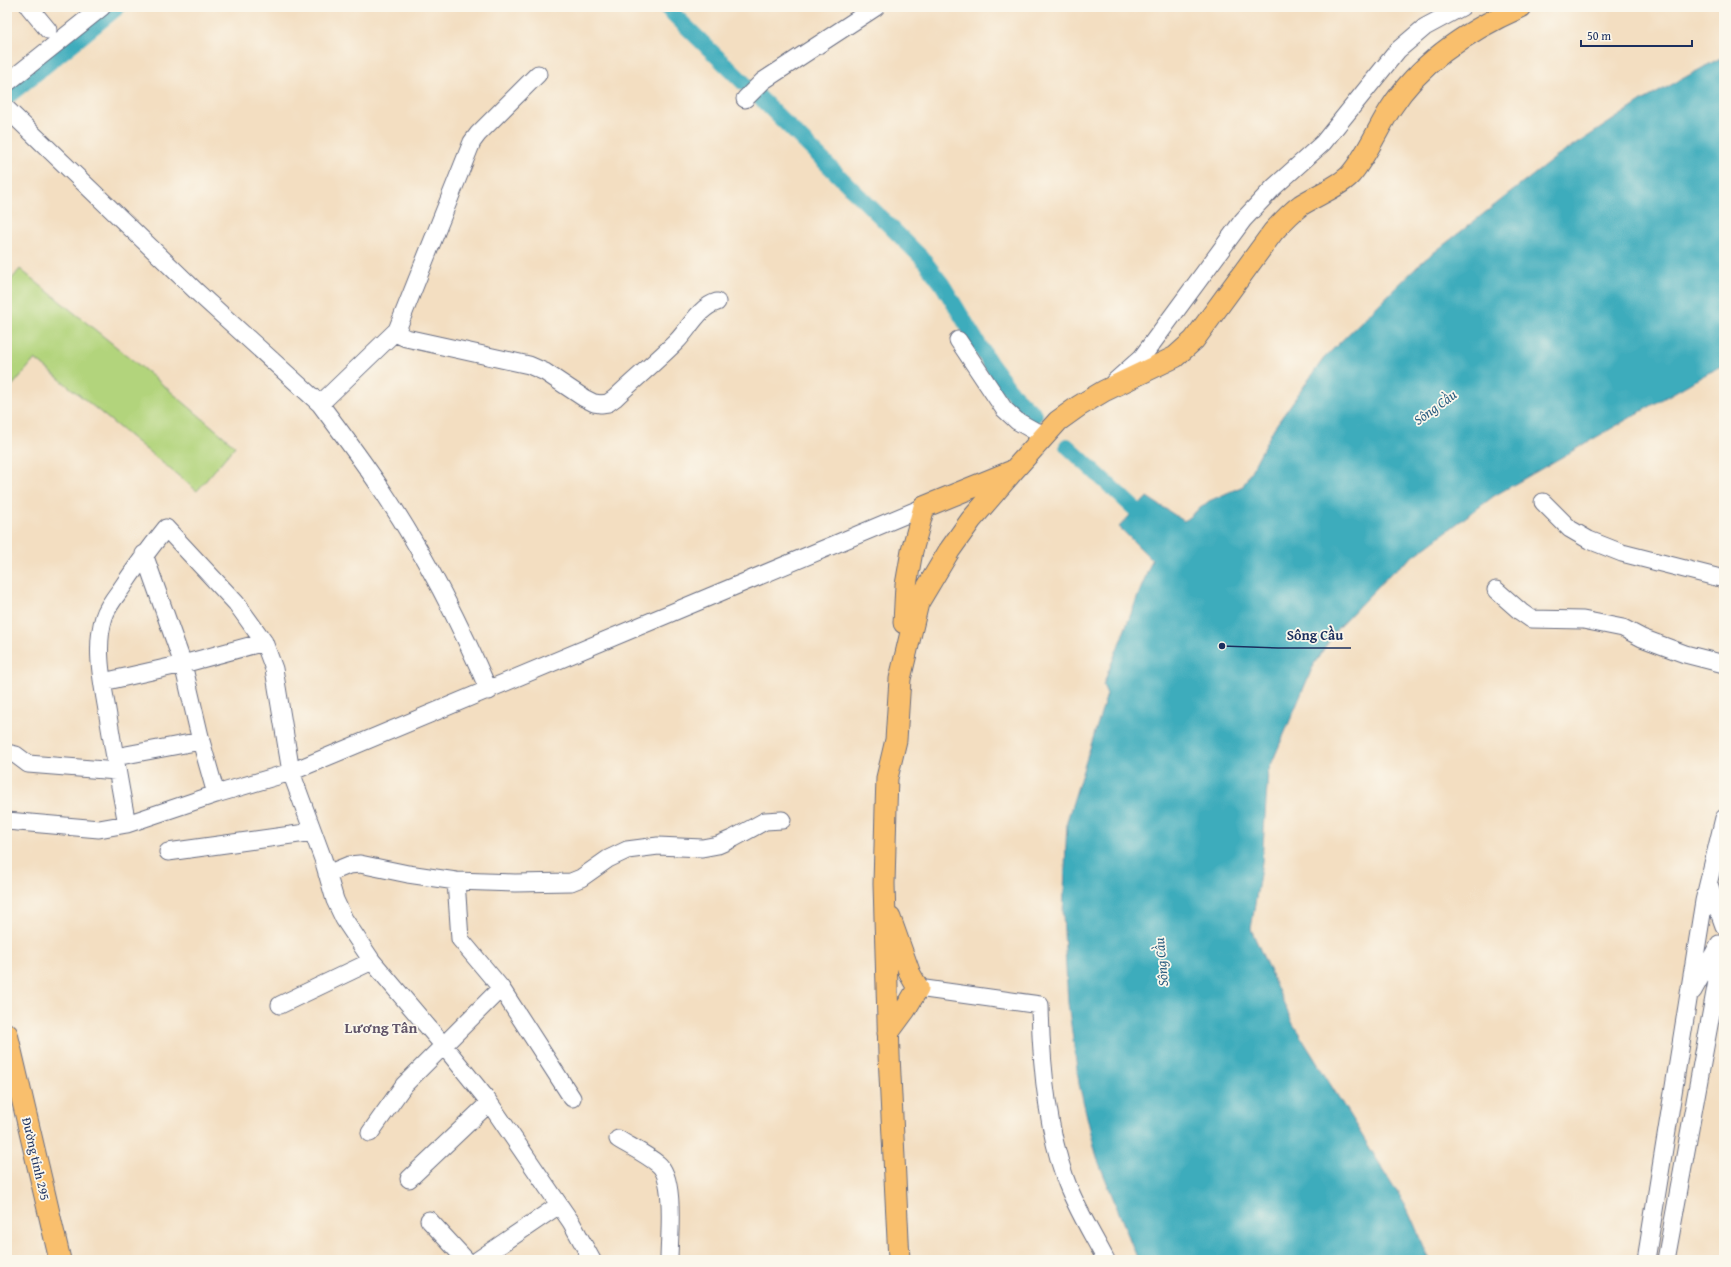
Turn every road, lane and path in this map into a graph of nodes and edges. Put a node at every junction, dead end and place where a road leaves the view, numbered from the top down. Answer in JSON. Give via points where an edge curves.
{"nodes":[{"id":1,"x":29,"y":7,"type":"edge"},
{"id":2,"x":102,"y":7,"type":"edge"},
{"id":3,"x":876,"y":7,"type":"edge"},
{"id":4,"x":1462,"y":7,"type":"edge"},
{"id":5,"x":1521,"y":7,"type":"edge"},
{"id":6,"x":48,"y":30,"type":"dead end"},
{"id":7,"x":538,"y":74,"type":"dead end"},
{"id":8,"x":7,"y":83,"type":"edge"},
{"id":9,"x":745,"y":99,"type":"dead end"},
{"id":10,"x":7,"y":109,"type":"edge"},
{"id":11,"x":716,"y":302,"type":"dead end"},
{"id":12,"x":395,"y":333,"type":"junction"},
{"id":13,"x":958,"y":340,"type":"dead end"},
{"id":14,"x":1104,"y":391,"type":"junction"},
{"id":15,"x":320,"y":404,"type":"junction"},
{"id":16,"x":1046,"y":434,"type":"junction"},
{"id":17,"x":1014,"y":470,"type":"junction"},
{"id":18,"x":1543,"y":502,"type":"dead end"},
{"id":19,"x":924,"y":507,"type":"junction"},
{"id":20,"x":144,"y":554,"type":"junction"},
{"id":21,"x":1724,"y":579,"type":"edge"},
{"id":22,"x":1496,"y":590,"type":"dead end"},
{"id":23,"x":264,"y":642,"type":"junction"},
{"id":24,"x":183,"y":664,"type":"junction"},
{"id":25,"x":1724,"y":664,"type":"edge"},
{"id":26,"x":900,"y":679,"type":"junction"},
{"id":27,"x":103,"y":682,"type":"junction"},
{"id":28,"x":489,"y":691,"type":"junction"},
{"id":29,"x":201,"y":741,"type":"junction"},
{"id":30,"x":7,"y":753,"type":"edge"},
{"id":31,"x":116,"y":764,"type":"junction"},
{"id":32,"x":291,"y":772,"type":"junction"},
{"id":33,"x":216,"y":794,"type":"junction"},
{"id":34,"x":1724,"y":818,"type":"edge"},
{"id":35,"x":782,"y":820,"type":"dead end"},
{"id":36,"x":7,"y":821,"type":"edge"},
{"id":37,"x":127,"y":824,"type":"junction"},
{"id":38,"x":313,"y":832,"type":"junction"},
{"id":39,"x":168,"y":852,"type":"dead end"},
{"id":40,"x":327,"y":874,"type":"junction"},
{"id":41,"x":456,"y":881,"type":"junction"},
{"id":42,"x":1709,"y":884,"type":"junction"},
{"id":43,"x":885,"y":909,"type":"junction"},
{"id":44,"x":1724,"y":926,"type":"edge"},
{"id":45,"x":1724,"y":935,"type":"edge"},
{"id":46,"x":1724,"y":943,"type":"edge"},
{"id":47,"x":372,"y":961,"type":"junction"},
{"id":48,"x":501,"y":988,"type":"junction"},
{"id":49,"x":918,"y":988,"type":"junction"},
{"id":50,"x":1687,"y":1003,"type":"junction"},
{"id":51,"x":280,"y":1005,"type":"dead end"},
{"id":52,"x":888,"y":1033,"type":"junction"},
{"id":53,"x":7,"y":1034,"type":"edge"},
{"id":54,"x":444,"y":1046,"type":"junction"},
{"id":55,"x":572,"y":1098,"type":"dead end"},
{"id":56,"x":489,"y":1103,"type":"junction"},
{"id":57,"x":370,"y":1133,"type":"dead end"},
{"id":58,"x":618,"y":1140,"type":"dead end"},
{"id":59,"x":894,"y":1171,"type":"junction"},
{"id":60,"x":409,"y":1179,"type":"dead end"},
{"id":61,"x":559,"y":1205,"type":"junction"},
{"id":62,"x":428,"y":1220,"type":"dead end"},
{"id":63,"x":60,"y":1260,"type":"edge"},
{"id":64,"x":466,"y":1260,"type":"edge"},
{"id":65,"x":478,"y":1260,"type":"edge"},
{"id":66,"x":592,"y":1260,"type":"edge"},
{"id":67,"x":669,"y":1260,"type":"edge"},
{"id":68,"x":885,"y":1260,"type":"edge"},
{"id":69,"x":899,"y":1260,"type":"edge"},
{"id":70,"x":1106,"y":1260,"type":"edge"},
{"id":71,"x":1646,"y":1260,"type":"edge"},
{"id":72,"x":1666,"y":1260,"type":"edge"}],
"edges":[{"from":1,"to":6,"type":"street"},
{"from":2,"to":8,"type":"street"},
{"from":3,"to":9,"type":"street","via":[[762,81]]},
{"from":4,"to":14,"type":"street","via":[[1425,27],[1398,50],[1323,143],[1274,187],[1243,220],[1142,357]]},
{"from":5,"to":14,"type":"main road","via":[[1486,24],[1448,48],[1400,94],[1349,176],[1287,216],[1187,348],[1166,362]]},
{"from":7,"to":12,"type":"street","via":[[472,142]]},
{"from":10,"to":15,"type":"street","via":[[197,292]]},
{"from":11,"to":12,"type":"street","via":[[696,317],[678,340],[615,398],[601,404],[584,398],[559,380],[530,365],[406,338]]},
{"from":12,"to":15,"type":"street"},
{"from":13,"to":16,"type":"street","via":[[1004,409],[1017,421]]},
{"from":14,"to":16,"type":"main road","via":[[1058,421]]},
{"from":15,"to":28,"type":"street","via":[[382,491],[415,544],[450,605]]},
{"from":16,"to":17,"type":"main road"},
{"from":17,"to":19,"type":"main road"},
{"from":17,"to":26,"type":"main road","via":[[948,551],[918,603]]},
{"from":18,"to":21,"type":"street","via":[[1570,529],[1589,540],[1622,553]]},
{"from":19,"to":26,"type":"main road","via":[[906,585]]},
{"from":19,"to":28,"type":"street"},
{"from":20,"to":23,"type":"street","via":[[166,528],[236,603]]},
{"from":20,"to":24,"type":"street"},
{"from":20,"to":27,"type":"street","via":[[104,616],[99,645]]},
{"from":22,"to":25,"type":"street","via":[[1531,619],[1583,620],[1623,628],[1685,654]]},
{"from":23,"to":24,"type":"street"},
{"from":23,"to":32,"type":"street","via":[[274,669]]},
{"from":24,"to":27,"type":"street"},
{"from":24,"to":29,"type":"street"},
{"from":26,"to":43,"type":"main road","via":[[896,740],[887,778]]},
{"from":27,"to":31,"type":"street"},
{"from":28,"to":32,"type":"street"},
{"from":29,"to":31,"type":"street"},
{"from":29,"to":33,"type":"street"},
{"from":30,"to":31,"type":"street","via":[[16,755],[28,764]]},
{"from":31,"to":37,"type":"street"},
{"from":32,"to":33,"type":"street"},
{"from":32,"to":38,"type":"street"},
{"from":33,"to":37,"type":"street"},
{"from":34,"to":42,"type":"street"},
{"from":35,"to":41,"type":"street","via":[[765,821],[718,845],[702,848],[658,846],[627,850],[571,882]]},
{"from":36,"to":37,"type":"street","via":[[100,829]]},
{"from":38,"to":39,"type":"street"},
{"from":38,"to":40,"type":"street"},
{"from":40,"to":41,"type":"street","via":[[349,865],[360,864]]},
{"from":40,"to":47,"type":"street","via":[[344,919]]},
{"from":41,"to":48,"type":"street","via":[[460,939]]},
{"from":42,"to":44,"type":"street"},
{"from":42,"to":50,"type":"street"},
{"from":43,"to":49,"type":"main road"},
{"from":43,"to":52,"type":"main road"},
{"from":45,"to":50,"type":"street"},
{"from":46,"to":72,"type":"street"},
{"from":47,"to":51,"type":"street"},
{"from":47,"to":54,"type":"street"},
{"from":48,"to":54,"type":"street"},
{"from":48,"to":55,"type":"street"},
{"from":49,"to":52,"type":"main road"},
{"from":49,"to":70,"type":"street","via":[[1040,1005],[1042,1052],[1056,1146],[1065,1179]]},
{"from":50,"to":71,"type":"street"},
{"from":52,"to":59,"type":"main road"},
{"from":53,"to":63,"type":"main road","name":"Đường tỉnh 295"},
{"from":54,"to":56,"type":"street"},
{"from":54,"to":57,"type":"street","via":[[404,1086]]},
{"from":56,"to":60,"type":"street"},
{"from":56,"to":61,"type":"street"},
{"from":58,"to":67,"type":"street","via":[[664,1170],[670,1191]]},
{"from":59,"to":68,"type":"main road"},
{"from":59,"to":69,"type":"main road"},
{"from":61,"to":65,"type":"street"},
{"from":61,"to":66,"type":"street"},
{"from":62,"to":64,"type":"street"}]}
